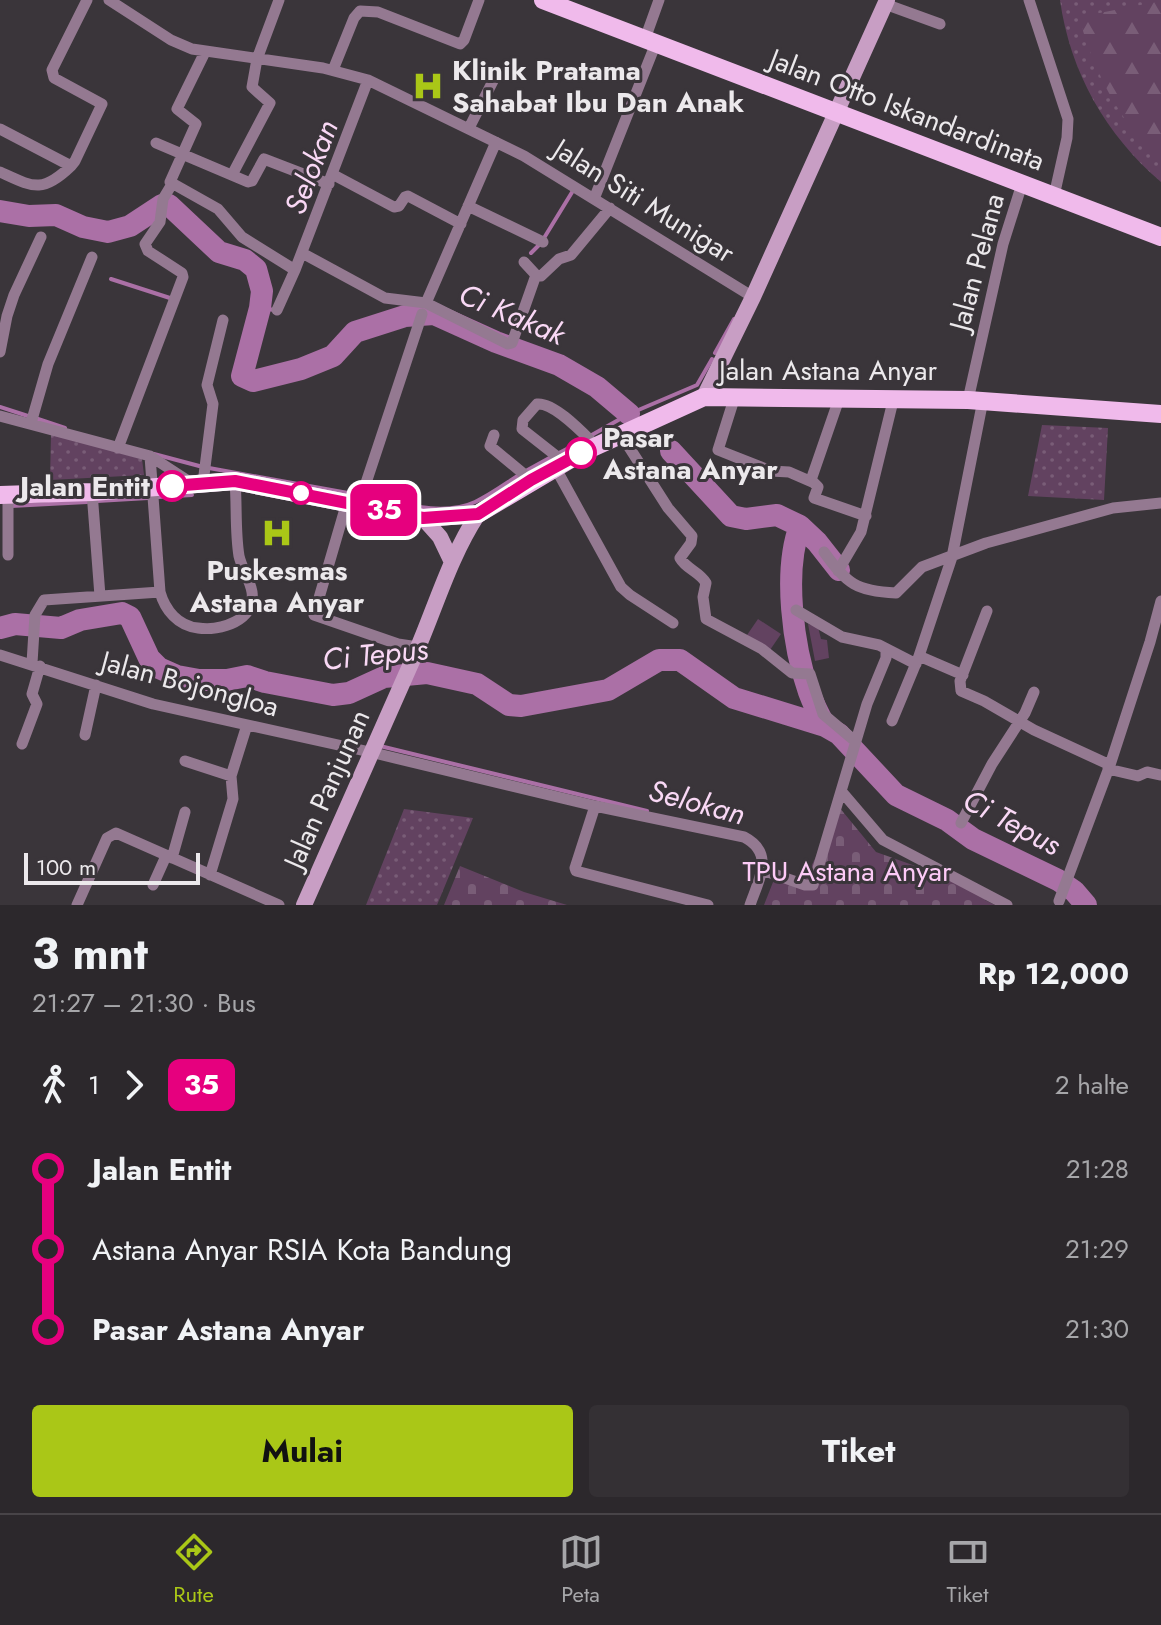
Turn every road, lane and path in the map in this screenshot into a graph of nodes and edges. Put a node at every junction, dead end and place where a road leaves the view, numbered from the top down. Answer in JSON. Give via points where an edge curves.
{"nodes":[{"id":1,"x":87,"y":0,"type":"edge"},
{"id":2,"x":109,"y":0,"type":"edge"},
{"id":3,"x":279,"y":0,"type":"edge"},
{"id":4,"x":479,"y":0,"type":"edge"},
{"id":5,"x":543,"y":0,"type":"edge"},
{"id":6,"x":659,"y":0,"type":"edge"},
{"id":7,"x":1029,"y":0,"type":"edge"},
{"id":8,"x":886,"y":2,"type":"edge"},
{"id":9,"x":940,"y":24,"type":"dead end"},
{"id":10,"x":650,"y":41,"type":"junction"},
{"id":11,"x":203,"y":51,"type":"junction"},
{"id":12,"x":257,"y":59,"type":"junction"},
{"id":13,"x":333,"y":70,"type":"junction"},
{"id":14,"x":494,"y":79,"type":"dead end"},
{"id":15,"x":368,"y":80,"type":"junction"},
{"id":16,"x":836,"y":112,"type":"junction"},
{"id":17,"x":469,"y":128,"type":"junction"},
{"id":18,"x":0,"y":129,"type":"edge"},
{"id":19,"x":496,"y":142,"type":"junction"},
{"id":20,"x":156,"y":143,"type":"dead end"},
{"id":21,"x":182,"y":153,"type":"junction"},
{"id":22,"x":67,"y":165,"type":"junction"},
{"id":23,"x":0,"y":172,"type":"edge"},
{"id":24,"x":232,"y":175,"type":"junction"},
{"id":25,"x":329,"y":180,"type":"junction"},
{"id":26,"x":171,"y":182,"type":"junction"},
{"id":27,"x":1022,"y":184,"type":"junction"},
{"id":28,"x":1054,"y":196,"type":"junction"},
{"id":29,"x":595,"y":197,"type":"junction"},
{"id":30,"x":468,"y":206,"type":"junction"},
{"id":31,"x":610,"y":208,"type":"junction"},
{"id":32,"x":461,"y":224,"type":"junction"},
{"id":33,"x":41,"y":237,"type":"dead end"},
{"id":34,"x":1161,"y":237,"type":"edge"},
{"id":35,"x":543,"y":242,"type":"dead end"},
{"id":36,"x":302,"y":253,"type":"junction"},
{"id":37,"x":92,"y":257,"type":"dead end"},
{"id":38,"x":524,"y":262,"type":"dead end"},
{"id":39,"x":295,"y":270,"type":"junction"},
{"id":40,"x":536,"y":275,"type":"junction"},
{"id":41,"x":753,"y":297,"type":"junction"},
{"id":42,"x":424,"y":309,"type":"junction"},
{"id":43,"x":277,"y":310,"type":"dead end"},
{"id":44,"x":223,"y":320,"type":"dead end"},
{"id":45,"x":0,"y":352,"type":"edge"},
{"id":46,"x":735,"y":396,"type":"junction"},
{"id":47,"x":704,"y":397,"type":"junction"},
{"id":48,"x":894,"y":397,"type":"junction"},
{"id":49,"x":839,"y":399,"type":"junction"},
{"id":50,"x":975,"y":400,"type":"junction"},
{"id":51,"x":1161,"y":414,"type":"edge"},
{"id":52,"x":0,"y":416,"type":"edge"},
{"id":53,"x":32,"y":419,"type":"junction"},
{"id":54,"x":620,"y":433,"type":"junction"},
{"id":55,"x":494,"y":435,"type":"dead end"},
{"id":56,"x":595,"y":445,"type":"junction"},
{"id":57,"x":118,"y":448,"type":"junction"},
{"id":58,"x":150,"y":456,"type":"junction"},
{"id":59,"x":559,"y":464,"type":"junction"},
{"id":60,"x":531,"y":480,"type":"junction"},
{"id":61,"x":235,"y":481,"type":"junction"},
{"id":62,"x":812,"y":482,"type":"junction"},
{"id":63,"x":198,"y":484,"type":"junction"},
{"id":64,"x":152,"y":488,"type":"junction"},
{"id":65,"x":92,"y":492,"type":"junction"},
{"id":66,"x":6,"y":497,"type":"edge"},
{"id":67,"x":353,"y":503,"type":"junction"},
{"id":68,"x":1161,"y":503,"type":"edge"},
{"id":69,"x":478,"y":514,"type":"junction"},
{"id":70,"x":866,"y":516,"type":"junction"},
{"id":71,"x":423,"y":518,"type":"junction"},
{"id":72,"x":824,"y":552,"type":"dead end"},
{"id":73,"x":8,"y":555,"type":"dead end"},
{"id":74,"x":952,"y":557,"type":"junction"},
{"id":75,"x":451,"y":560,"type":"junction"},
{"id":76,"x":839,"y":570,"type":"junction"},
{"id":77,"x":160,"y":592,"type":"junction"},
{"id":78,"x":100,"y":596,"type":"junction"},
{"id":79,"x":1161,"y":601,"type":"edge"},
{"id":80,"x":796,"y":610,"type":"dead end"},
{"id":81,"x":987,"y":611,"type":"dead end"},
{"id":82,"x":673,"y":623,"type":"dead end"},
{"id":83,"x":879,"y":645,"type":"junction"},
{"id":84,"x":416,"y":652,"type":"junction"},
{"id":85,"x":0,"y":655,"type":"edge"},
{"id":86,"x":918,"y":660,"type":"junction"},
{"id":87,"x":35,"y":665,"type":"junction"},
{"id":88,"x":963,"y":675,"type":"junction"},
{"id":89,"x":96,"y":685,"type":"junction"},
{"id":90,"x":1034,"y":692,"type":"dead end"},
{"id":91,"x":892,"y":721,"type":"dead end"},
{"id":92,"x":1020,"y":722,"type":"junction"},
{"id":93,"x":247,"y":725,"type":"junction"},
{"id":94,"x":85,"y":735,"type":"dead end"},
{"id":95,"x":854,"y":739,"type":"junction"},
{"id":96,"x":22,"y":744,"type":"dead end"},
{"id":97,"x":370,"y":752,"type":"junction"},
{"id":98,"x":185,"y":761,"type":"dead end"},
{"id":99,"x":1109,"y":767,"type":"junction"},
{"id":100,"x":1161,"y":775,"type":"edge"},
{"id":101,"x":231,"y":776,"type":"junction"},
{"id":102,"x":842,"y":792,"type":"junction"},
{"id":103,"x":595,"y":806,"type":"junction"},
{"id":104,"x":185,"y":812,"type":"dead end"},
{"id":105,"x":961,"y":823,"type":"dead end"},
{"id":106,"x":169,"y":857,"type":"junction"},
{"id":107,"x":762,"y":870,"type":"junction"},
{"id":108,"x":210,"y":875,"type":"junction"},
{"id":109,"x":153,"y":885,"type":"dead end"},
{"id":110,"x":1061,"y":898,"type":"dead end"},
{"id":111,"x":77,"y":905,"type":"edge"},
{"id":112,"x":279,"y":905,"type":"edge"},
{"id":113,"x":304,"y":905,"type":"edge"},
{"id":114,"x":708,"y":905,"type":"edge"},
{"id":115,"x":750,"y":905,"type":"edge"},
{"id":116,"x":1007,"y":905,"type":"edge"}],
"edges":[{"from":1,"to":22,"type":"street","via":[[52,70],[54,78],[102,104],[81,152]]},
{"from":2,"to":11,"type":"street","name":"Jalan Siti Munigar","via":[[171,40]]},
{"from":3,"to":12,"type":"street"},
{"from":4,"to":13,"type":"street","via":[[460,44],[378,12],[360,11]]},
{"from":5,"to":10,"type":"main road","name":"Jalan Otto Iskandardinata"},
{"from":6,"to":10,"type":"street"},
{"from":7,"to":28,"type":"street","via":[[1068,119]]},
{"from":8,"to":9,"type":"street"},
{"from":8,"to":16,"type":"main road"},
{"from":10,"to":16,"type":"main road","name":"Jalan Otto Iskandardinata"},
{"from":10,"to":29,"type":"street"},
{"from":11,"to":12,"type":"street","name":"Jalan Siti Munigar"},
{"from":11,"to":21,"type":"street","via":[[177,109],[196,124]]},
{"from":12,"to":13,"type":"street","name":"Jalan Siti Munigar"},
{"from":12,"to":24,"type":"street","via":[[252,89],[270,103]]},
{"from":13,"to":15,"type":"street","name":"Jalan Siti Munigar"},
{"from":14,"to":17,"type":"street"},
{"from":15,"to":17,"type":"street","name":"Jalan Siti Munigar"},
{"from":15,"to":25,"type":"street"},
{"from":16,"to":27,"type":"main road","name":"Jalan Otto Iskandardinata"},
{"from":16,"to":41,"type":"main road"},
{"from":17,"to":19,"type":"street","name":"Jalan Siti Munigar"},
{"from":18,"to":22,"type":"street"},
{"from":19,"to":29,"type":"street","name":"Jalan Siti Munigar"},
{"from":19,"to":30,"type":"street"},
{"from":20,"to":21,"type":"street"},
{"from":21,"to":24,"type":"street"},
{"from":21,"to":26,"type":"street"},
{"from":22,"to":23,"type":"street","via":[[41,187]]},
{"from":24,"to":25,"type":"street","via":[[250,182],[264,159]]},
{"from":25,"to":32,"type":"street","via":[[394,207],[408,196]]},
{"from":25,"to":36,"type":"street"},
{"from":26,"to":39,"type":"street","via":[[218,209],[242,237]]},
{"from":26,"to":57,"type":"street","via":[[160,222],[146,247],[183,277]]},
{"from":27,"to":28,"type":"main road","name":"Jalan Otto Iskandardinata"},
{"from":27,"to":50,"type":"street","name":"Jalan Pelana","via":[[1003,244]]},
{"from":28,"to":34,"type":"main road","name":"Jalan Otto Iskandardinata"},
{"from":29,"to":31,"type":"street","name":"Jalan Siti Munigar"},
{"from":30,"to":32,"type":"street"},
{"from":30,"to":35,"type":"street"},
{"from":31,"to":40,"type":"street","via":[[571,255]]},
{"from":31,"to":41,"type":"street","name":"Jalan Siti Munigar"},
{"from":32,"to":42,"type":"street"},
{"from":33,"to":45,"type":"street","via":[[14,295]]},
{"from":36,"to":39,"type":"street"},
{"from":36,"to":42,"type":"street","via":[[385,298]]},
{"from":37,"to":53,"type":"street","via":[[48,364]]},
{"from":38,"to":40,"type":"street"},
{"from":39,"to":43,"type":"street"},
{"from":40,"to":42,"type":"street","via":[[512,343]]},
{"from":41,"to":47,"type":"main road"},
{"from":42,"to":67,"type":"street"},
{"from":44,"to":63,"type":"street","via":[[207,385],[213,404]]},
{"from":46,"to":47,"type":"main road","name":"Jalan Astana Anyar"},
{"from":46,"to":49,"type":"main road","name":"Jalan Astana Anyar"},
{"from":46,"to":62,"type":"street","via":[[718,450]]},
{"from":47,"to":54,"type":"main road","name":"Jalan Astana Anyar"},
{"from":48,"to":49,"type":"main road","name":"Jalan Astana Anyar"},
{"from":48,"to":50,"type":"main road","name":"Jalan Astana Anyar"},
{"from":48,"to":70,"type":"street"},
{"from":49,"to":62,"type":"street"},
{"from":50,"to":51,"type":"main road","name":"Jalan Astana Anyar"},
{"from":50,"to":74,"type":"street","name":"Jalan Pelana"},
{"from":52,"to":53,"type":"street"},
{"from":53,"to":57,"type":"street"},
{"from":54,"to":56,"type":"main road","name":"Jalan Astana Anyar"},
{"from":54,"to":95,"type":"street","via":[[692,536],[680,558],[706,583],[706,619],[762,649],[792,673],[810,674],[823,714]]},
{"from":55,"to":60,"type":"street","via":[[490,446]]},
{"from":56,"to":59,"type":"main road","name":"Jalan Astana Anyar"},
{"from":56,"to":59,"type":"street","via":[[577,426],[537,404],[522,429]]},
{"from":57,"to":58,"type":"street"},
{"from":58,"to":63,"type":"street"},
{"from":58,"to":64,"type":"street"},
{"from":59,"to":60,"type":"main road","name":"Jalan Astana Anyar"},
{"from":59,"to":82,"type":"street","via":[[621,587]]},
{"from":60,"to":69,"type":"main road","name":"Jalan Astana Anyar"},
{"from":61,"to":63,"type":"main road","name":"Jalan Astana Anyar"},
{"from":61,"to":67,"type":"main road","name":"Jalan Astana Anyar"},
{"from":61,"to":77,"type":"street","via":[[239,554],[252,592],[248,612],[218,628],[189,627],[173,616]]},
{"from":62,"to":70,"type":"street","via":[[818,487],[815,499]]},
{"from":63,"to":64,"type":"main road","name":"Jalan Astana Anyar"},
{"from":64,"to":65,"type":"main road","name":"Jalan Astana Anyar"},
{"from":64,"to":77,"type":"street"},
{"from":65,"to":66,"type":"main road","name":"Jalan Astana Anyar"},
{"from":65,"to":78,"type":"street"},
{"from":66,"to":73,"type":"street"},
{"from":67,"to":71,"type":"main road","name":"Jalan Astana Anyar"},
{"from":67,"to":84,"type":"street","via":[[314,613]]},
{"from":68,"to":74,"type":"street","via":[[1090,513]]},
{"from":69,"to":71,"type":"main road","name":"Jalan Astana Anyar"},
{"from":69,"to":75,"type":"main road","name":"Jalan Panjunan"},
{"from":70,"to":76,"type":"street","via":[[857,543]]},
{"from":71,"to":75,"type":"main road"},
{"from":72,"to":76,"type":"street"},
{"from":74,"to":76,"type":"street","via":[[922,567],[896,593],[859,587]]},
{"from":74,"to":86,"type":"street","name":"Jalan Pelana"},
{"from":75,"to":84,"type":"main road","name":"Jalan Panjunan"},
{"from":77,"to":78,"type":"street"},
{"from":78,"to":87,"type":"street","via":[[44,600],[35,615]]},
{"from":79,"to":99,"type":"street"},
{"from":80,"to":83,"type":"street","via":[[842,637]]},
{"from":81,"to":88,"type":"street"},
{"from":83,"to":86,"type":"street"},
{"from":83,"to":95,"type":"street","via":[[886,649],[886,658]]},
{"from":84,"to":97,"type":"main road","name":"Jalan Panjunan"},
{"from":85,"to":87,"type":"street","name":"Jalan Bojongloa"},
{"from":86,"to":88,"type":"street"},
{"from":86,"to":91,"type":"street","name":"Jalan Pelana"},
{"from":87,"to":89,"type":"street","name":"Jalan Bojongloa"},
{"from":87,"to":96,"type":"street","via":[[32,694],[37,704]]},
{"from":88,"to":92,"type":"street","via":[[961,691]]},
{"from":89,"to":93,"type":"street","name":"Jalan Bojongloa"},
{"from":89,"to":94,"type":"street"},
{"from":90,"to":92,"type":"street"},
{"from":92,"to":99,"type":"street"},
{"from":92,"to":105,"type":"street"},
{"from":93,"to":97,"type":"street","name":"Jalan Bojongloa"},
{"from":93,"to":101,"type":"street"},
{"from":95,"to":102,"type":"street"},
{"from":97,"to":103,"type":"street","name":"Jalan Bojongloa"},
{"from":97,"to":113,"type":"main road","name":"Jalan Panjunan"},
{"from":98,"to":101,"type":"street"},
{"from":99,"to":100,"type":"street","via":[[1138,776]]},
{"from":99,"to":110,"type":"street"},
{"from":101,"to":108,"type":"street","via":[[233,799]]},
{"from":102,"to":107,"type":"street","via":[[813,885]]},
{"from":102,"to":116,"type":"street","via":[[883,840]]},
{"from":103,"to":107,"type":"street","name":"Jalan Bojongloa","via":[[744,837],[761,849]]},
{"from":103,"to":114,"type":"street","via":[[575,868]]},
{"from":104,"to":106,"type":"street"},
{"from":106,"to":108,"type":"street"},
{"from":106,"to":109,"type":"street"},
{"from":106,"to":111,"type":"street","via":[[111,833]]},
{"from":107,"to":115,"type":"street"},
{"from":108,"to":112,"type":"street"}]}
